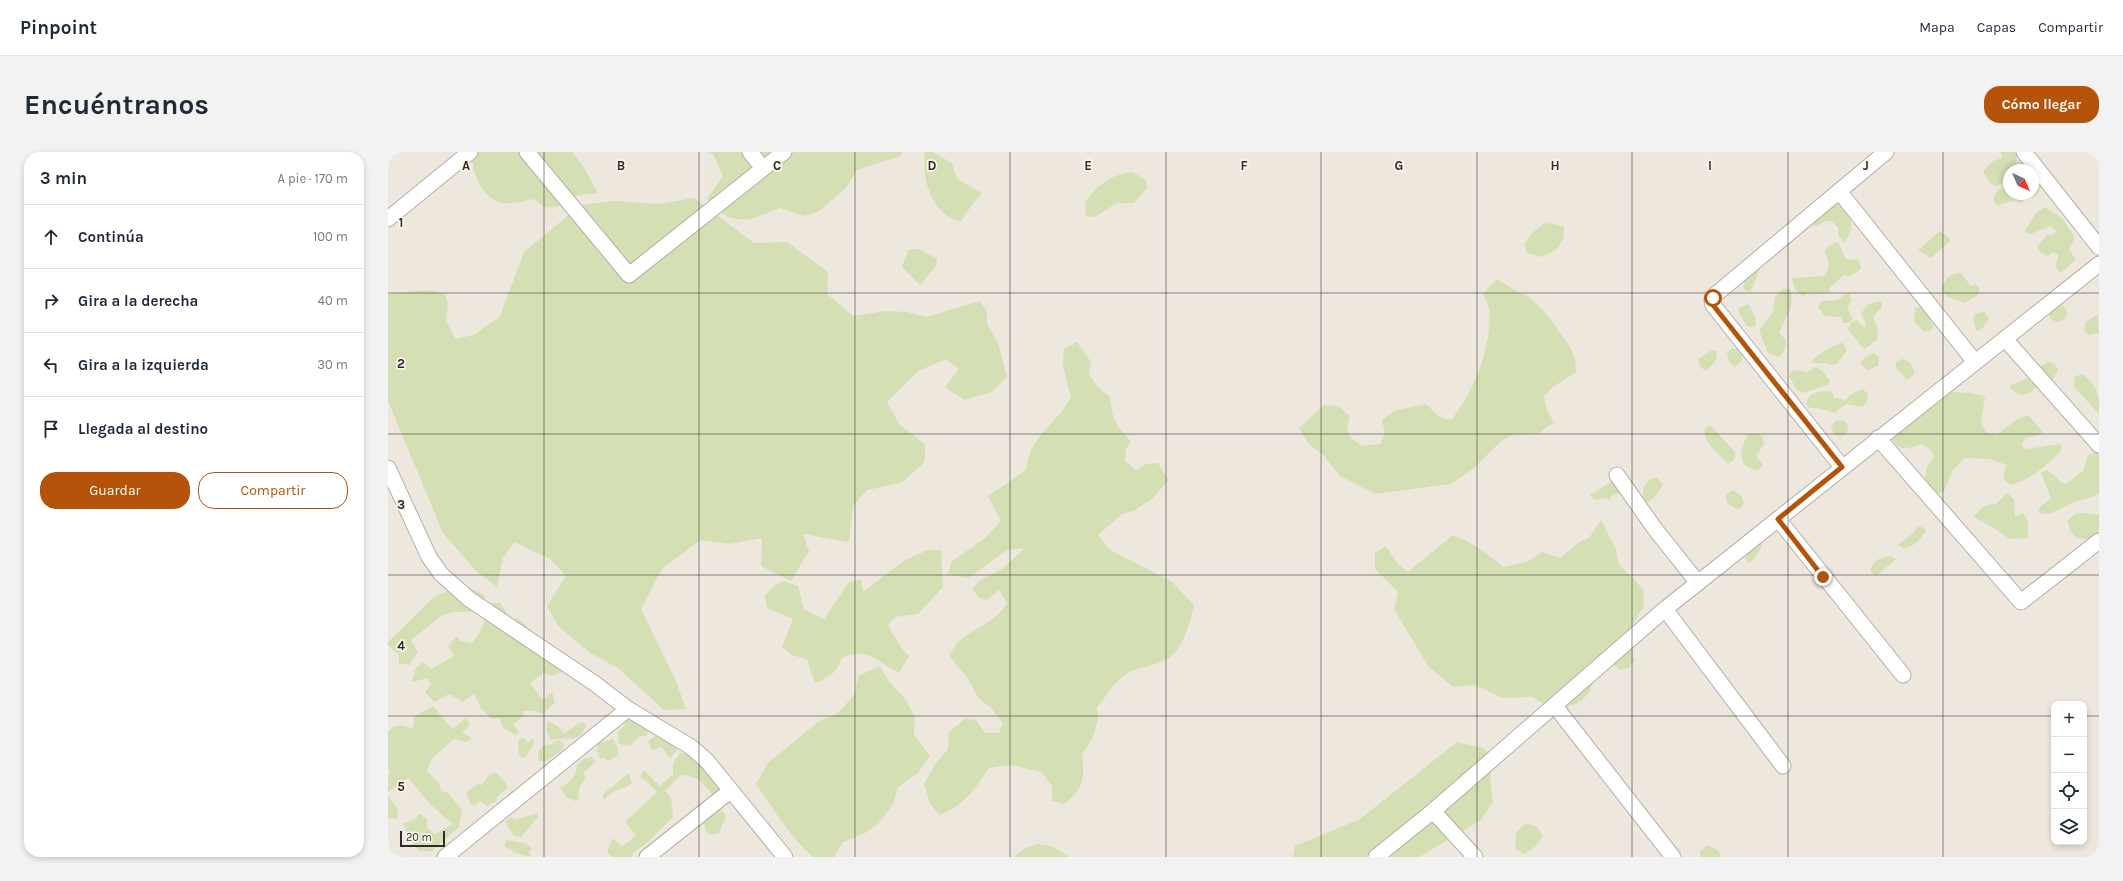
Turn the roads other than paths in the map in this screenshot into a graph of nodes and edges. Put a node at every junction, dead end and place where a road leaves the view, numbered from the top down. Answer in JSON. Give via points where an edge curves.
{"nodes":[{"id":1,"x":470,"y":152,"type":"edge"},
{"id":2,"x":527,"y":152,"type":"edge"},
{"id":3,"x":750,"y":152,"type":"edge"},
{"id":4,"x":784,"y":152,"type":"edge"},
{"id":5,"x":1886,"y":152,"type":"edge"},
{"id":6,"x":2024,"y":152,"type":"edge"},
{"id":7,"x":763,"y":168,"type":"junction"},
{"id":8,"x":1839,"y":191,"type":"junction"},
{"id":9,"x":388,"y":218,"type":"edge"},
{"id":10,"x":2099,"y":247,"type":"edge"},
{"id":11,"x":2099,"y":264,"type":"edge"},
{"id":12,"x":2004,"y":339,"type":"junction"},
{"id":13,"x":1975,"y":362,"type":"junction"},
{"id":14,"x":1878,"y":438,"type":"junction"},
{"id":15,"x":2099,"y":445,"type":"edge"},
{"id":16,"x":1842,"y":467,"type":"junction"},
{"id":17,"x":388,"y":468,"type":"edge"},
{"id":18,"x":1617,"y":475,"type":"dead end"},
{"id":19,"x":1778,"y":519,"type":"junction"},
{"id":20,"x":2099,"y":542,"type":"edge"},
{"id":21,"x":1698,"y":583,"type":"junction"},
{"id":22,"x":1665,"y":609,"type":"junction"},
{"id":23,"x":1904,"y":676,"type":"dead end"},
{"id":24,"x":1555,"y":706,"type":"junction"},
{"id":25,"x":628,"y":709,"type":"junction"},
{"id":26,"x":1783,"y":766,"type":"dead end"},
{"id":27,"x":730,"y":791,"type":"junction"},
{"id":28,"x":1433,"y":811,"type":"junction"},
{"id":29,"x":1673,"y":856,"type":"edge"},
{"id":30,"x":445,"y":857,"type":"edge"},
{"id":31,"x":647,"y":857,"type":"edge"},
{"id":32,"x":785,"y":857,"type":"edge"},
{"id":33,"x":1376,"y":857,"type":"edge"},
{"id":34,"x":1475,"y":857,"type":"edge"}],
"edges":[{"from":1,"to":9,"type":"street"},
{"from":2,"to":7,"type":"street","via":[[628,275]]},
{"from":3,"to":7,"type":"street"},
{"from":4,"to":7,"type":"street"},
{"from":5,"to":8,"type":"street"},
{"from":6,"to":10,"type":"street"},
{"from":8,"to":13,"type":"street"},
{"from":8,"to":16,"type":"street","via":[[1715,295],[1712,303]]},
{"from":11,"to":12,"type":"street"},
{"from":12,"to":13,"type":"street"},
{"from":12,"to":15,"type":"street"},
{"from":13,"to":14,"type":"street"},
{"from":14,"to":16,"type":"street"},
{"from":14,"to":20,"type":"street","via":[[2021,602]]},
{"from":16,"to":19,"type":"street"},
{"from":17,"to":25,"type":"street","via":[[429,557],[442,574],[468,599],[594,683]]},
{"from":18,"to":21,"type":"street"},
{"from":19,"to":21,"type":"street"},
{"from":19,"to":23,"type":"street"},
{"from":21,"to":22,"type":"street"},
{"from":22,"to":24,"type":"street"},
{"from":22,"to":26,"type":"street"},
{"from":24,"to":28,"type":"street"},
{"from":24,"to":29,"type":"street"},
{"from":25,"to":27,"type":"street","via":[[691,748],[707,761]]},
{"from":25,"to":30,"type":"street"},
{"from":27,"to":31,"type":"street"},
{"from":27,"to":32,"type":"street"},
{"from":28,"to":33,"type":"street"},
{"from":28,"to":34,"type":"street"}]}
